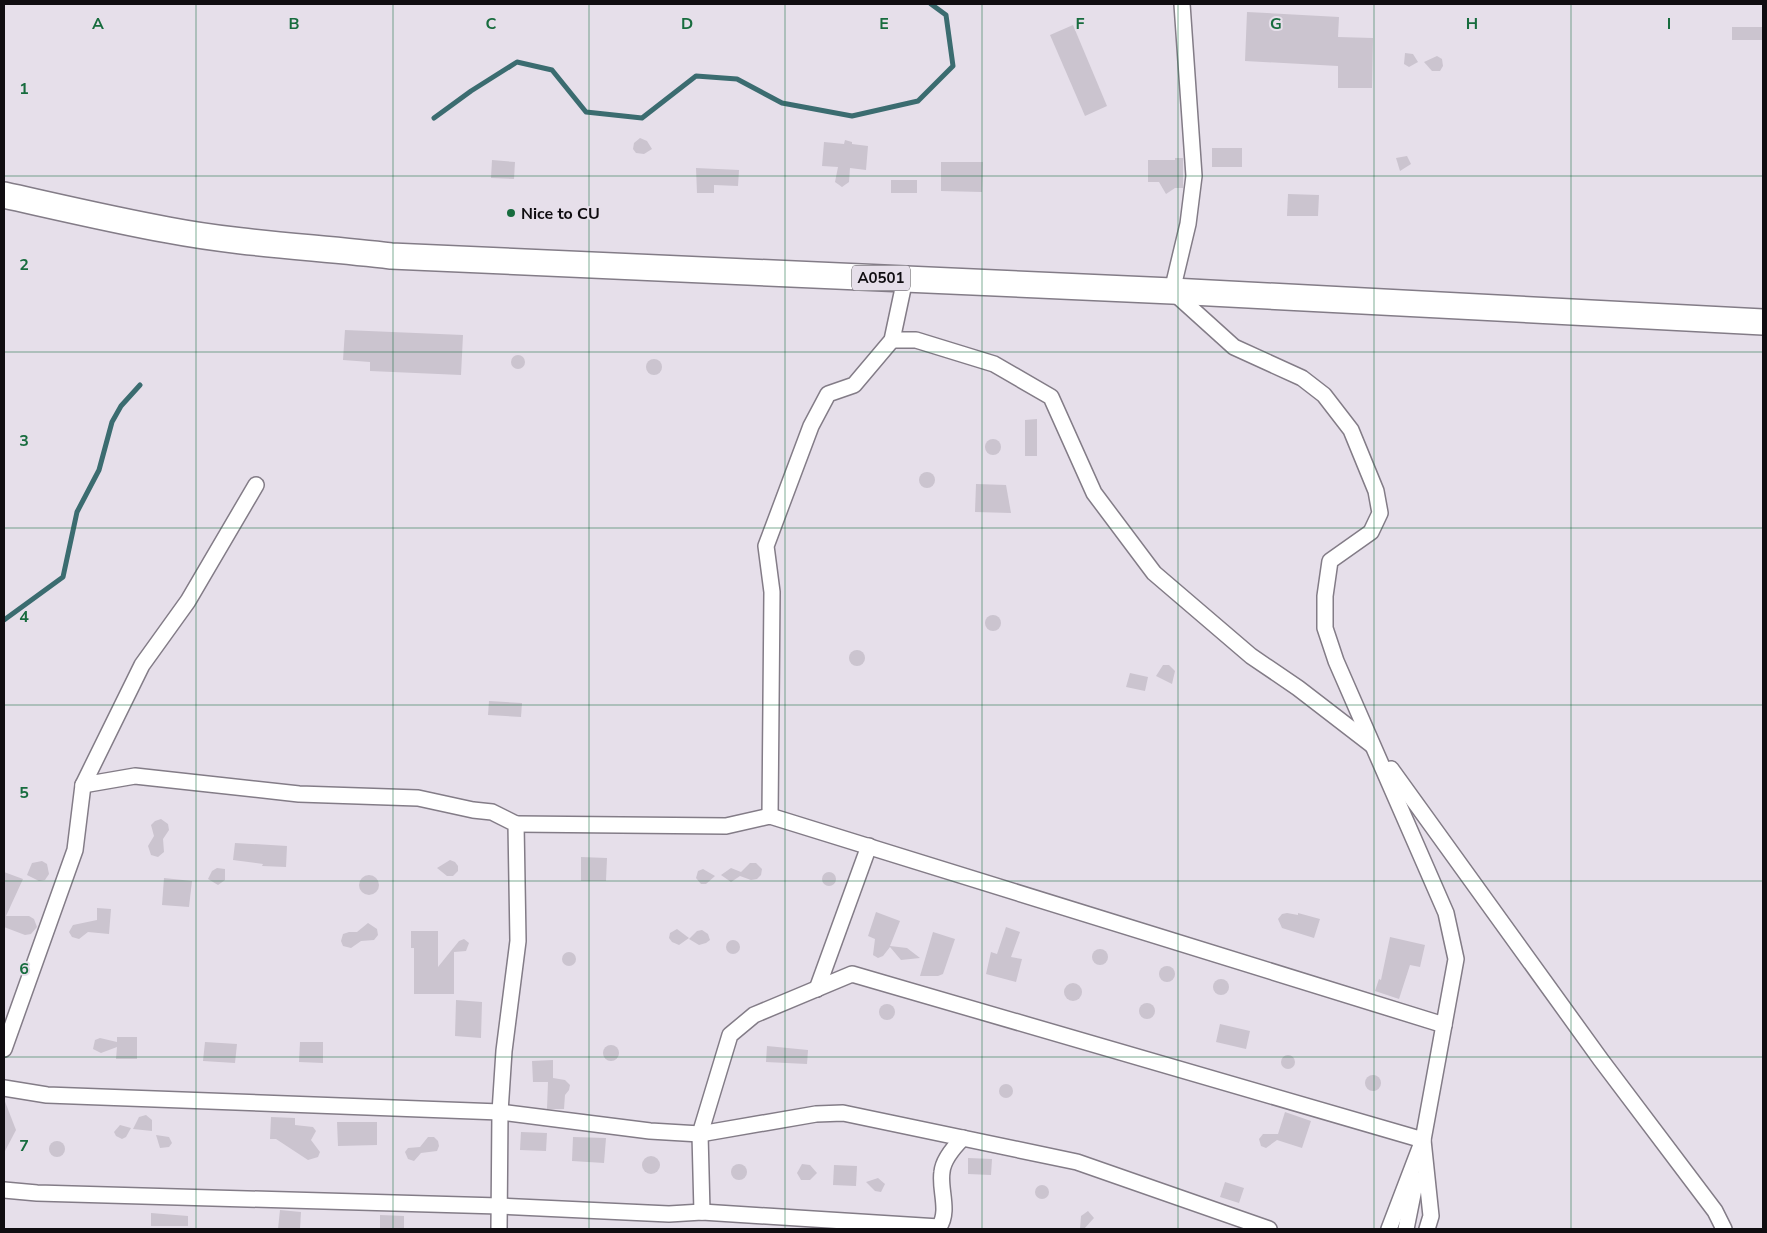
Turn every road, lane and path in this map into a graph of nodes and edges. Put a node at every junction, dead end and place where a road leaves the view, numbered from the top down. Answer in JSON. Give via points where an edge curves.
{"nodes":[{"id":1,"x":1182,"y":4,"type":"edge"},
{"id":2,"x":4,"y":195,"type":"edge"},
{"id":3,"x":905,"y":279,"type":"junction"},
{"id":4,"x":1172,"y":291,"type":"junction"},
{"id":5,"x":1763,"y":322,"type":"edge"},
{"id":6,"x":892,"y":340,"type":"junction"},
{"id":7,"x":256,"y":485,"type":"dead end"},
{"id":8,"x":1375,"y":748,"type":"junction"},
{"id":9,"x":83,"y":785,"type":"junction"},
{"id":10,"x":770,"y":816,"type":"junction"},
{"id":11,"x":516,"y":824,"type":"junction"},
{"id":12,"x":869,"y":846,"type":"junction"},
{"id":13,"x":817,"y":989,"type":"junction"},
{"id":14,"x":1446,"y":1018,"type":"junction"},
{"id":15,"x":4,"y":1049,"type":"edge"},
{"id":16,"x":4,"y":1088,"type":"edge"},
{"id":17,"x":500,"y":1112,"type":"junction"},
{"id":18,"x":700,"y":1134,"type":"junction"},
{"id":19,"x":963,"y":1138,"type":"junction"},
{"id":20,"x":1423,"y":1140,"type":"junction"},
{"id":21,"x":4,"y":1190,"type":"edge"},
{"id":22,"x":499,"y":1206,"type":"junction"},
{"id":23,"x":702,"y":1212,"type":"junction"},
{"id":24,"x":498,"y":1229,"type":"edge"},
{"id":25,"x":1269,"y":1229,"type":"edge"},
{"id":26,"x":1389,"y":1229,"type":"edge"},
{"id":27,"x":1406,"y":1229,"type":"edge"},
{"id":28,"x":1428,"y":1229,"type":"edge"},
{"id":29,"x":1724,"y":1229,"type":"edge"}],
"edges":[{"from":1,"to":4,"type":"street","via":[[1194,176],[1188,224]]},
{"from":2,"to":3,"type":"highway","number":"A0501","via":[[168,230],[246,242],[391,256]]},
{"from":3,"to":4,"type":"highway","number":"A0501"},
{"from":3,"to":6,"type":"street"},
{"from":4,"to":5,"type":"highway","number":"A0501"},
{"from":4,"to":8,"type":"street","via":[[1234,347],[1309,383],[1324,395],[1350,430],[1376,491],[1380,513],[1371,532],[1330,561],[1325,628],[1336,661]]},
{"from":6,"to":8,"type":"street","via":[[916,340],[994,364],[1051,397],[1094,493],[1154,572],[1251,656]]},
{"from":6,"to":10,"type":"street","via":[[854,385],[828,394],[811,426],[766,546],[772,592]]},
{"from":7,"to":9,"type":"street","via":[[188,601],[142,665]]},
{"from":8,"to":14,"type":"street","via":[[1446,913],[1456,959]]},
{"from":8,"to":29,"type":"street","via":[[1601,1060],[1715,1211]]},
{"from":9,"to":11,"type":"street","via":[[136,776],[299,794],[418,798],[492,812]]},
{"from":9,"to":15,"type":"street","via":[[75,850]]},
{"from":10,"to":11,"type":"street","via":[[726,826]]},
{"from":10,"to":12,"type":"street"},
{"from":11,"to":17,"type":"street","via":[[518,940]]},
{"from":12,"to":13,"type":"street"},
{"from":12,"to":14,"type":"street"},
{"from":13,"to":18,"type":"street","via":[[754,1015],[730,1035]]},
{"from":13,"to":20,"type":"street","via":[[852,974]]},
{"from":14,"to":20,"type":"street"},
{"from":16,"to":17,"type":"street","via":[[48,1095]]},
{"from":17,"to":18,"type":"street"},
{"from":17,"to":22,"type":"street"},
{"from":18,"to":19,"type":"street","via":[[816,1114],[844,1113]]},
{"from":18,"to":23,"type":"street"},
{"from":19,"to":23,"type":"street","via":[[942,1170],[944,1200],[939,1227]]},
{"from":19,"to":25,"type":"street","via":[[1077,1162]]},
{"from":20,"to":26,"type":"street"},
{"from":20,"to":27,"type":"street"},
{"from":20,"to":28,"type":"street","via":[[1431,1216]]},
{"from":21,"to":22,"type":"street"},
{"from":22,"to":23,"type":"street","via":[[669,1214]]},
{"from":22,"to":24,"type":"street"}]}
